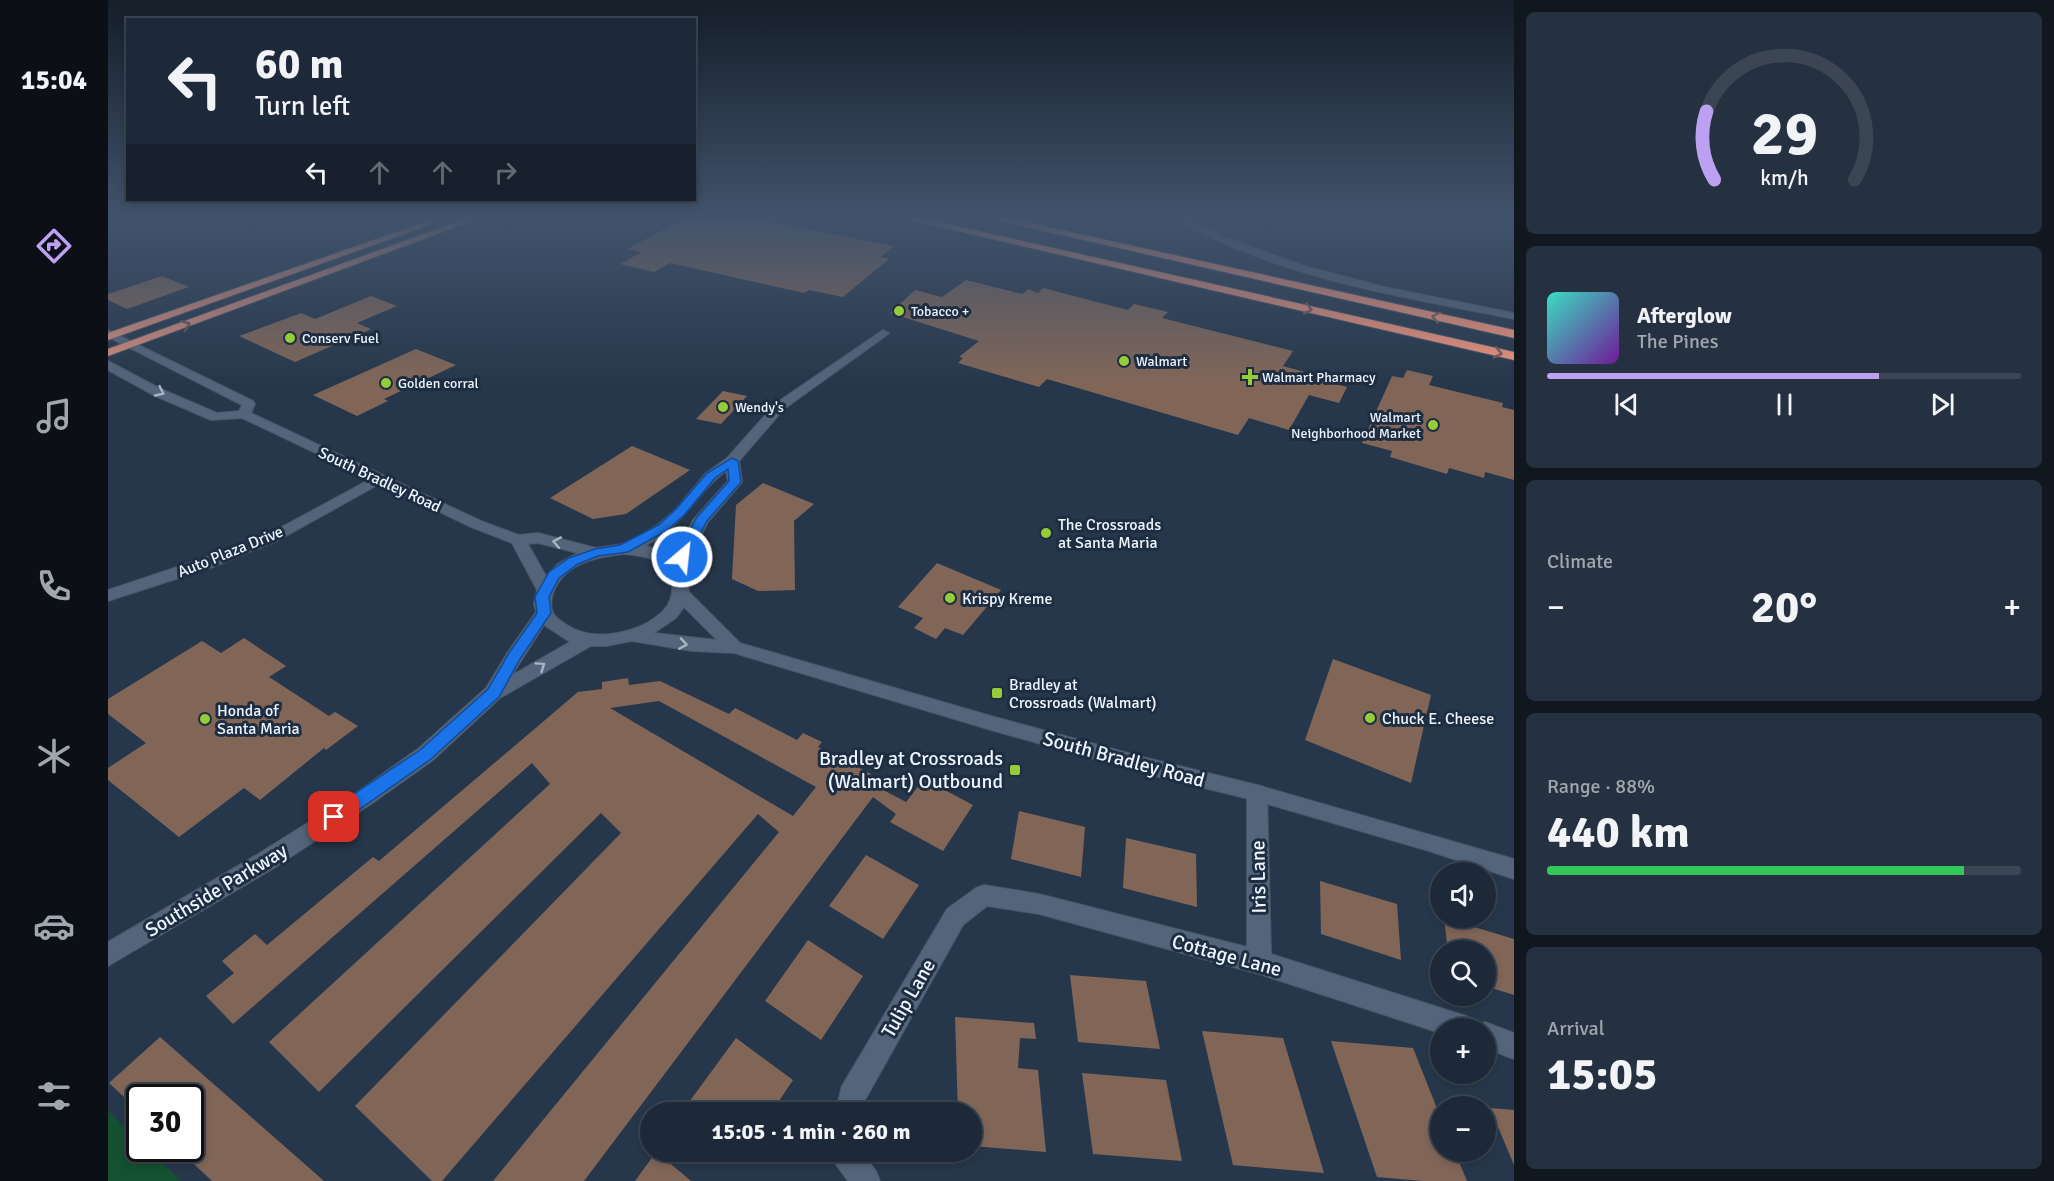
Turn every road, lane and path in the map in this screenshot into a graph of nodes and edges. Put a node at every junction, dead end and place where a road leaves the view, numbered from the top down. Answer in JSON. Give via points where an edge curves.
{"nodes":[{"id":1,"x":290,"y":272,"type":"edge"},
{"id":2,"x":329,"y":272,"type":"edge"},
{"id":3,"x":1142,"y":272,"type":"edge"},
{"id":4,"x":1236,"y":272,"type":"edge"},
{"id":5,"x":1310,"y":272,"type":"edge"},
{"id":6,"x":1514,"y":316,"type":"edge"},
{"id":7,"x":883,"y":333,"type":"dead end"},
{"id":8,"x":1514,"y":334,"type":"edge"},
{"id":9,"x":110,"y":335,"type":"edge"},
{"id":10,"x":131,"y":345,"type":"junction"},
{"id":11,"x":108,"y":353,"type":"edge"},
{"id":12,"x":1514,"y":357,"type":"edge"},
{"id":13,"x":108,"y":365,"type":"edge"},
{"id":14,"x":244,"y":414,"type":"junction"},
{"id":15,"x":732,"y":461,"type":"junction"},
{"id":16,"x":378,"y":479,"type":"junction"},
{"id":17,"x":518,"y":540,"type":"junction"},
{"id":18,"x":623,"y":549,"type":"junction"},
{"id":19,"x":595,"y":553,"type":"junction"},
{"id":20,"x":676,"y":568,"type":"junction"},
{"id":21,"x":545,"y":589,"type":"junction"},
{"id":22,"x":681,"y":594,"type":"junction"},
{"id":23,"x":108,"y":596,"type":"edge"},
{"id":24,"x":544,"y":613,"type":"junction"},
{"id":25,"x":633,"y":635,"type":"junction"},
{"id":26,"x":588,"y":639,"type":"junction"},
{"id":27,"x":734,"y":647,"type":"junction"},
{"id":28,"x":493,"y":693,"type":"junction"},
{"id":29,"x":1257,"y":793,"type":"junction"},
{"id":30,"x":1514,"y":870,"type":"edge"},
{"id":31,"x":984,"y":895,"type":"joint"},
{"id":32,"x":108,"y":955,"type":"edge"},
{"id":33,"x":1259,"y":962,"type":"junction"},
{"id":34,"x":1432,"y":1018,"type":"edge"},
{"id":35,"x":1496,"y":1039,"type":"edge"},
{"id":36,"x":1514,"y":1046,"type":"edge"},
{"id":37,"x":851,"y":1102,"type":"edge"},
{"id":38,"x":852,"y":1162,"type":"edge"},
{"id":39,"x":866,"y":1181,"type":"edge"}],
"edges":[{"from":1,"to":9,"type":"highway"},
{"from":10,"to":2,"type":"highway","one_way":true},
{"from":3,"to":12,"type":"highway","one_way":true},
{"from":8,"to":4,"type":"highway","one_way":true},
{"from":5,"to":6,"type":"street"},
{"from":7,"to":15,"type":"street","via":[[780,406]]},
{"from":9,"to":10,"type":"street"},
{"from":10,"to":11,"type":"highway"},
{"from":10,"to":14,"type":"street","via":[[249,404]]},
{"from":13,"to":14,"type":"street","one_way":true,"via":[[216,417]]},
{"from":14,"to":16,"type":"street","name":"South Bradley Road"},
{"from":15,"to":18,"type":"street","via":[[711,476],[664,527]]},
{"from":15,"to":20,"type":"street","via":[[735,482],[701,520]]},
{"from":16,"to":17,"type":"street","name":"South Bradley Road"},
{"from":16,"to":23,"type":"street","name":"Auto Plaza Drive","via":[[272,537]]},
{"from":19,"to":17,"type":"street","name":"South Bradley Road","one_way":true,"via":[[538,538]]},
{"from":17,"to":21,"type":"street"},
{"from":18,"to":19,"type":"street"},
{"from":18,"to":20,"type":"street","via":[[650,552]]},
{"from":19,"to":21,"type":"street","via":[[573,561],[554,575]]},
{"from":20,"to":22,"type":"street","via":[[683,588]]},
{"from":21,"to":24,"type":"street"},
{"from":22,"to":25,"type":"street","via":[[676,607],[658,624]]},
{"from":22,"to":27,"type":"street","name":"South Bradley Road"},
{"from":24,"to":26,"type":"street","via":[[553,625]]},
{"from":24,"to":28,"type":"street","name":"Southside Parkway"},
{"from":25,"to":26,"type":"street"},
{"from":25,"to":27,"type":"street","name":"South Bradley Road","one_way":true},
{"from":28,"to":26,"type":"street","name":"Southside Parkway","one_way":true},
{"from":27,"to":29,"type":"street","name":"South Bradley Road","via":[[991,723]]},
{"from":28,"to":32,"type":"street","name":"Southside Parkway","via":[[426,754],[367,796]]},
{"from":29,"to":30,"type":"street","name":"South Bradley Road"},
{"from":29,"to":33,"type":"street","name":"Iris Lane"},
{"from":31,"to":33,"type":"street","name":"Cottage Lane","via":[[1039,904]]},
{"from":31,"to":37,"type":"street","name":"Tulip Lane","via":[[955,917]]},
{"from":33,"to":34,"type":"street","name":"Cottage Lane"},
{"from":35,"to":36,"type":"street"},
{"from":38,"to":39,"type":"street"}]}
